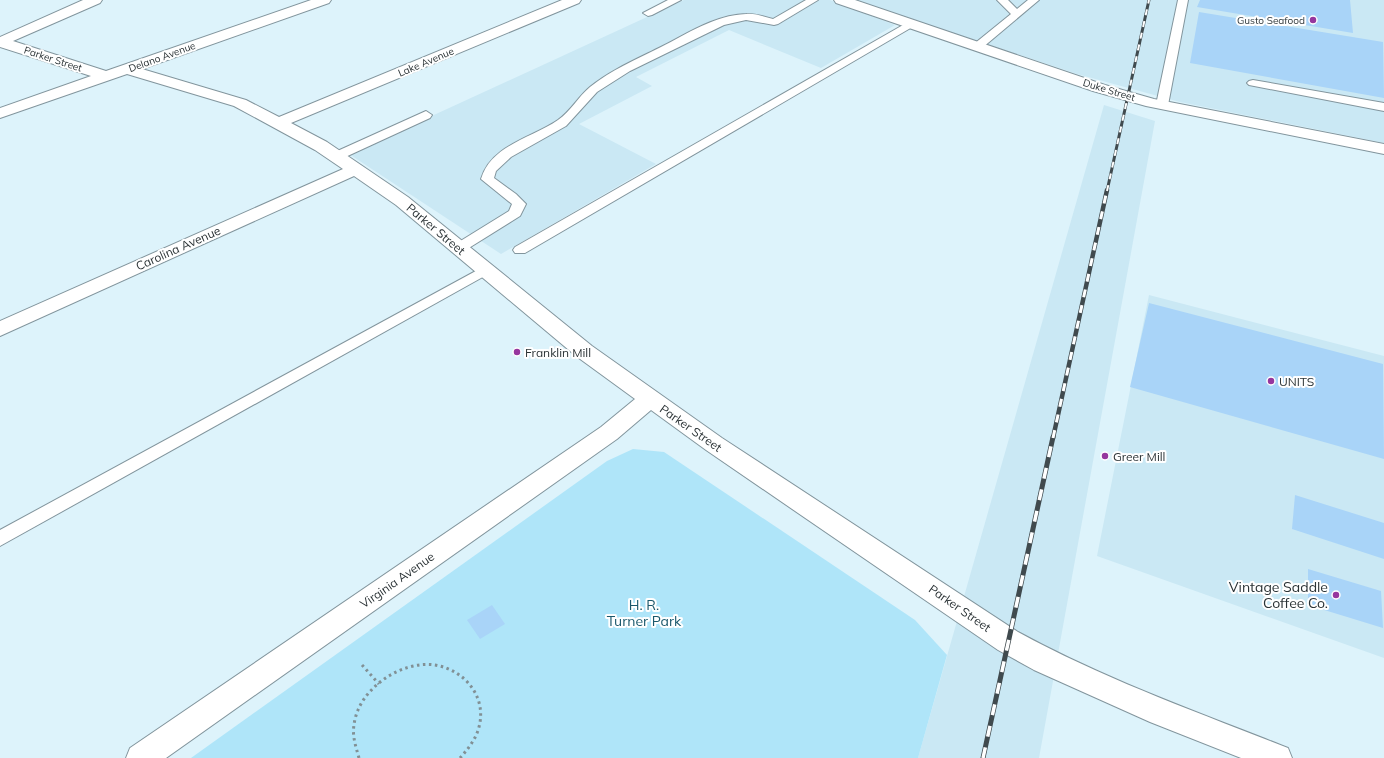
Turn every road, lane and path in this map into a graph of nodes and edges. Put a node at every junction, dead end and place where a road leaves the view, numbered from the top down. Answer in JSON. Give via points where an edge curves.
{"nodes":[{"id":1,"x":95,"y":0,"type":"edge"},
{"id":2,"x":324,"y":0,"type":"edge"},
{"id":3,"x":574,"y":0,"type":"edge"},
{"id":4,"x":676,"y":0,"type":"edge"},
{"id":5,"x":813,"y":0,"type":"edge"},
{"id":6,"x":844,"y":0,"type":"edge"},
{"id":7,"x":1002,"y":0,"type":"edge"},
{"id":8,"x":1034,"y":0,"type":"edge"},
{"id":9,"x":1183,"y":0,"type":"edge"},
{"id":10,"x":648,"y":13,"type":"dead end"},
{"id":11,"x":1017,"y":14,"type":"junction"},
{"id":12,"x":910,"y":24,"type":"junction"},
{"id":13,"x":0,"y":42,"type":"edge"},
{"id":14,"x":978,"y":46,"type":"junction"},
{"id":15,"x":117,"y":73,"type":"junction"},
{"id":16,"x":1253,"y":83,"type":"dead end"},
{"id":17,"x":1162,"y":105,"type":"junction"},
{"id":18,"x":1384,"y":107,"type":"edge"},
{"id":19,"x":0,"y":113,"type":"edge"},
{"id":20,"x":426,"y":115,"type":"dead end"},
{"id":21,"x":278,"y":123,"type":"junction"},
{"id":22,"x":1384,"y":149,"type":"edge"},
{"id":23,"x":337,"y":156,"type":"junction"},
{"id":24,"x":356,"y":169,"type":"junction"},
{"id":25,"x":459,"y":248,"type":"junction"},
{"id":26,"x":520,"y":250,"type":"dead end"},
{"id":27,"x":486,"y":270,"type":"junction"},
{"id":28,"x":0,"y":329,"type":"edge"},
{"id":29,"x":650,"y":399,"type":"junction"},
{"id":30,"x":0,"y":539,"type":"edge"},
{"id":31,"x":362,"y":665,"type":"dead end"},
{"id":32,"x":379,"y":684,"type":"junction"},
{"id":33,"x":141,"y":758,"type":"edge"},
{"id":34,"x":359,"y":758,"type":"edge"},
{"id":35,"x":460,"y":758,"type":"edge"},
{"id":36,"x":1276,"y":758,"type":"edge"}],
"edges":[{"from":1,"to":13,"type":"street"},
{"from":2,"to":15,"type":"street","name":"Delano Avenue"},
{"from":3,"to":21,"type":"street","name":"Lake Avenue"},
{"from":4,"to":10,"type":"lane"},
{"from":5,"to":25,"type":"lane","via":[[774,22],[742,17],[707,29],[617,74],[592,91],[577,110],[562,123],[499,159],[488,173],[487,180],[510,194],[519,204],[515,213]]},
{"from":6,"to":12,"type":"street","name":"Duke Street"},
{"from":7,"to":11,"type":"lane"},
{"from":8,"to":11,"type":"lane"},
{"from":9,"to":17,"type":"lane"},
{"from":11,"to":14,"type":"lane"},
{"from":12,"to":14,"type":"street","name":"Duke Street"},
{"from":12,"to":26,"type":"lane"},
{"from":13,"to":15,"type":"street","name":"Parker Street"},
{"from":14,"to":17,"type":"street","name":"Duke Street","via":[[1099,88]]},
{"from":15,"to":19,"type":"street","name":"Delano Avenue"},
{"from":15,"to":21,"type":"street","name":"Parker Street","via":[[240,103]]},
{"from":16,"to":18,"type":"lane"},
{"from":17,"to":22,"type":"street","name":"Duke Street"},
{"from":20,"to":23,"type":"lane"},
{"from":21,"to":23,"type":"street","name":"Parker Street"},
{"from":23,"to":24,"type":"street","name":"Parker Street"},
{"from":24,"to":25,"type":"street","name":"Parker Street","via":[[402,201]]},
{"from":24,"to":28,"type":"street","name":"Carolina Avenue"},
{"from":25,"to":27,"type":"street","name":"Parker Street"},
{"from":27,"to":29,"type":"street","name":"Parker Street","via":[[584,351]]},
{"from":27,"to":30,"type":"lane"},
{"from":29,"to":33,"type":"street","name":"Virginia Avenue","via":[[609,433]]},
{"from":29,"to":36,"type":"street","name":"Parker Street","via":[[1008,642],[1044,661],[1160,712]]},
{"from":31,"to":32,"type":"path"},
{"from":32,"to":34,"type":"path","via":[[364,700],[355,720],[354,740]]},
{"from":32,"to":35,"type":"path","via":[[396,672],[415,666],[434,665],[452,669],[466,678],[476,692],[481,708],[479,727],[471,745]]}]}
